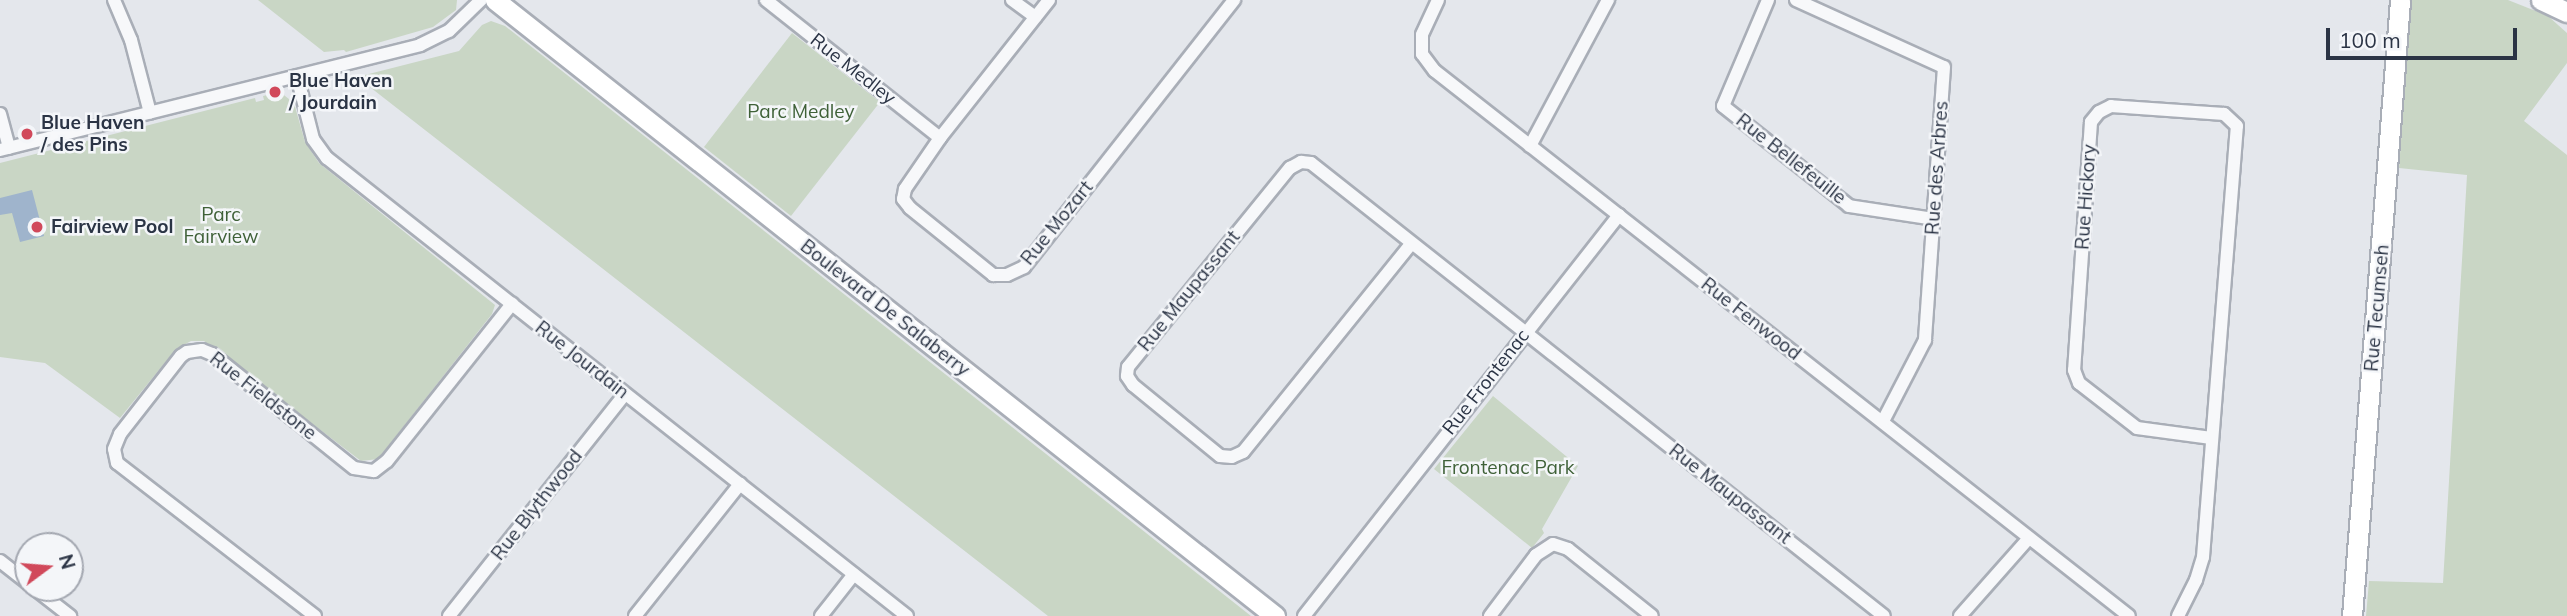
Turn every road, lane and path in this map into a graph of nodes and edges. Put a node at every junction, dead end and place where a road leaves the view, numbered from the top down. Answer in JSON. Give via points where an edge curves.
{"nodes":[{"id":1,"x":114,"y":0,"type":"edge"},
{"id":2,"x":481,"y":0,"type":"edge"},
{"id":3,"x":495,"y":0,"type":"edge"},
{"id":4,"x":766,"y":0,"type":"edge"},
{"id":5,"x":1012,"y":0,"type":"edge"},
{"id":6,"x":1049,"y":0,"type":"edge"},
{"id":7,"x":1234,"y":0,"type":"edge"},
{"id":8,"x":1438,"y":0,"type":"edge"},
{"id":9,"x":1608,"y":0,"type":"edge"},
{"id":10,"x":1768,"y":0,"type":"edge"},
{"id":11,"x":1796,"y":0,"type":"edge"},
{"id":12,"x":2400,"y":0,"type":"edge"},
{"id":13,"x":2541,"y":0,"type":"edge"},
{"id":14,"x":780,"y":4,"type":"edge"},
{"id":15,"x":2567,"y":12,"type":"edge"},
{"id":16,"x":1035,"y":17,"type":"junction"},
{"id":17,"x":297,"y":76,"type":"junction"},
{"id":18,"x":150,"y":113,"type":"junction"},
{"id":19,"x":0,"y":114,"type":"edge"},
{"id":20,"x":940,"y":138,"type":"junction"},
{"id":21,"x":1531,"y":146,"type":"junction"},
{"id":22,"x":5,"y":149,"type":"edge"},
{"id":23,"x":1619,"y":215,"type":"junction"},
{"id":24,"x":1934,"y":219,"type":"junction"},
{"id":25,"x":1411,"y":244,"type":"junction"},
{"id":26,"x":512,"y":304,"type":"junction"},
{"id":27,"x":1526,"y":331,"type":"junction"},
{"id":28,"x":625,"y":394,"type":"junction"},
{"id":29,"x":1883,"y":421,"type":"junction"},
{"id":30,"x":2211,"y":438,"type":"junction"},
{"id":31,"x":740,"y":484,"type":"junction"},
{"id":32,"x":2029,"y":538,"type":"junction"},
{"id":33,"x":0,"y":561,"type":"edge"},
{"id":34,"x":14,"y":572,"type":"edge"},
{"id":35,"x":853,"y":574,"type":"junction"},
{"id":36,"x":52,"y":602,"type":"edge"},
{"id":37,"x":70,"y":616,"type":"edge"},
{"id":38,"x":315,"y":616,"type":"edge"},
{"id":39,"x":449,"y":616,"type":"edge"},
{"id":40,"x":635,"y":616,"type":"edge"},
{"id":41,"x":821,"y":616,"type":"edge"},
{"id":42,"x":907,"y":616,"type":"edge"},
{"id":43,"x":1275,"y":616,"type":"edge"},
{"id":44,"x":1304,"y":616,"type":"edge"},
{"id":45,"x":1490,"y":616,"type":"edge"},
{"id":46,"x":1652,"y":616,"type":"edge"},
{"id":47,"x":1884,"y":616,"type":"edge"},
{"id":48,"x":1960,"y":616,"type":"edge"},
{"id":49,"x":2129,"y":616,"type":"edge"},
{"id":50,"x":2178,"y":616,"type":"edge"},
{"id":51,"x":2352,"y":616,"type":"edge"}],
"edges":[{"from":1,"to":18,"type":"street","via":[[131,40]]},
{"from":2,"to":17,"type":"street","via":[[454,27],[431,41]]},
{"from":3,"to":43,"type":"street","name":"Boulevard De Salaberry"},
{"from":4,"to":14,"type":"street","name":"Rue Medley"},
{"from":5,"to":16,"type":"street"},
{"from":6,"to":16,"type":"street","name":"Rue Mozart"},
{"from":7,"to":20,"type":"street","name":"Rue Mozart","via":[[1024,267],[1007,275],[993,275],[903,199]]},
{"from":8,"to":21,"type":"street","name":"Rue Fenwood","via":[[1422,35],[1422,54],[1435,71]]},
{"from":9,"to":21,"type":"street"},
{"from":10,"to":24,"type":"street","name":"Rue Bellefeuille","via":[[1723,106],[1849,206]]},
{"from":11,"to":24,"type":"street","name":"Rue des Arbres","via":[[1944,67]]},
{"from":12,"to":51,"type":"street","name":"Rue Tecumseh"},
{"from":13,"to":15,"type":"street"},
{"from":14,"to":20,"type":"street","name":"Rue Medley"},
{"from":16,"to":20,"type":"street","name":"Rue Mozart"},
{"from":17,"to":18,"type":"street"},
{"from":17,"to":26,"type":"street","name":"Rue Jourdain","via":[[311,134],[320,150]]},
{"from":18,"to":22,"type":"street"},
{"from":19,"to":22,"type":"street"},
{"from":21,"to":23,"type":"street","name":"Rue Fenwood"},
{"from":23,"to":27,"type":"street","name":"Rue Frontenac"},
{"from":23,"to":29,"type":"street","name":"Rue Fenwood"},
{"from":24,"to":29,"type":"street","name":"Rue des Arbres","via":[[1925,340]]},
{"from":25,"to":25,"type":"street","name":"Rue Maupassant","via":[[1311,163],[1290,167],[1144,346],[1128,367],[1127,376],[1220,456],[1243,452]]},
{"from":25,"to":27,"type":"street","name":"Rue Maupassant"},
{"from":26,"to":28,"type":"street","name":"Rue Jourdain"},
{"from":26,"to":38,"type":"street","name":"Rue Fieldstone","via":[[387,461],[374,471],[355,468],[202,350],[181,356],[120,434],[114,449],[117,463]]},
{"from":27,"to":44,"type":"street","name":"Rue Frontenac"},
{"from":27,"to":47,"type":"street","name":"Rue Maupassant"},
{"from":28,"to":31,"type":"street","name":"Rue Jourdain"},
{"from":28,"to":39,"type":"street","name":"Rue Blythwood"},
{"from":29,"to":32,"type":"street","name":"Rue Fenwood"},
{"from":30,"to":30,"type":"street","name":"Rue Hickory","via":[[2237,127],[2224,114],[2111,106],[2091,122],[2074,370],[2079,383],[2137,428]]},
{"from":30,"to":50,"type":"street","name":"Rue Hickory","via":[[2203,557]]},
{"from":31,"to":35,"type":"street","name":"Rue Jourdain"},
{"from":31,"to":40,"type":"street"},
{"from":32,"to":48,"type":"street"},
{"from":32,"to":49,"type":"street","name":"Rue Fenwood"},
{"from":33,"to":34,"type":"street"},
{"from":35,"to":41,"type":"street"},
{"from":35,"to":42,"type":"street","name":"Rue Jourdain"},
{"from":36,"to":37,"type":"street"},
{"from":45,"to":46,"type":"street","via":[[1536,555],[1553,544],[1568,549]]}]}
